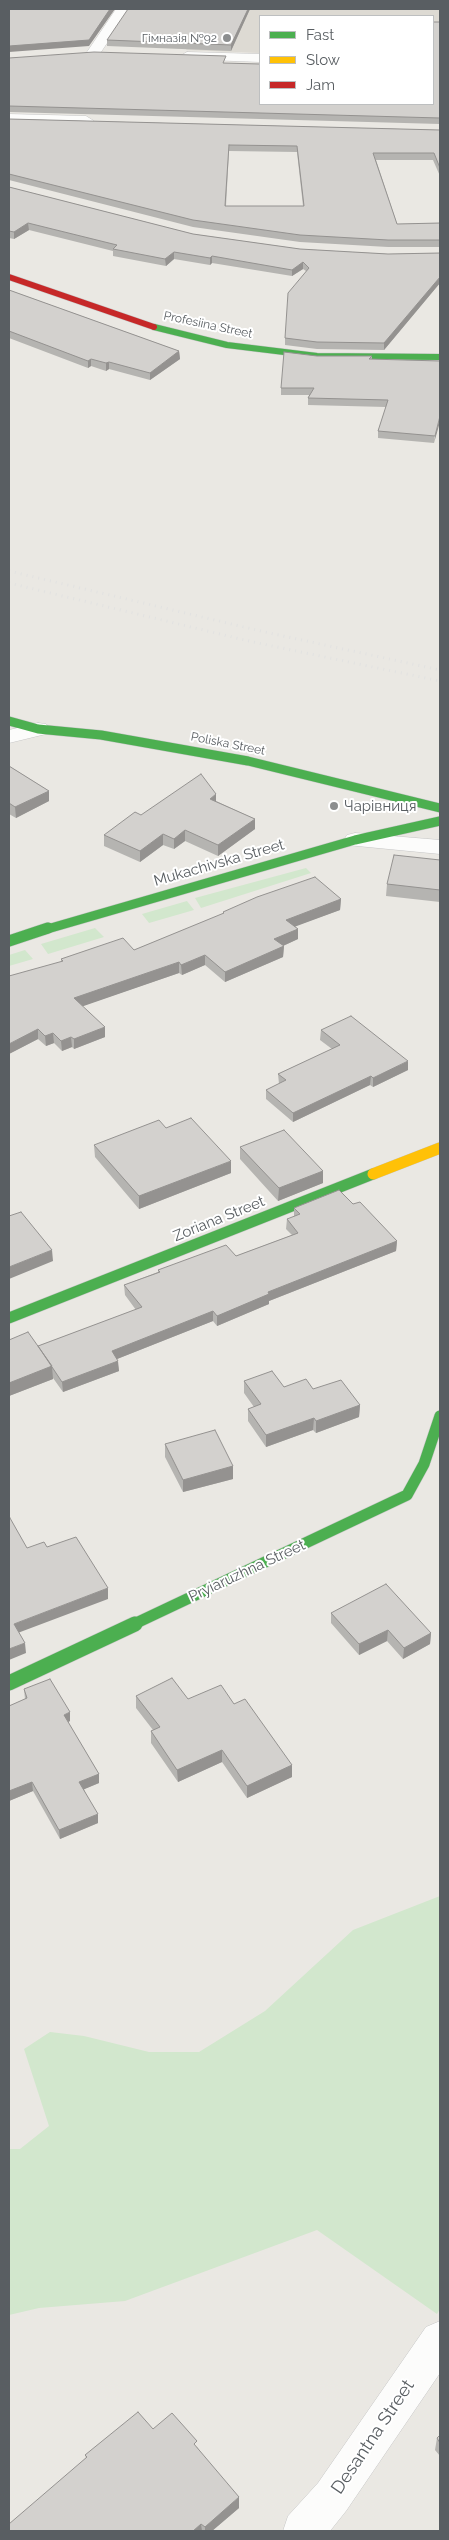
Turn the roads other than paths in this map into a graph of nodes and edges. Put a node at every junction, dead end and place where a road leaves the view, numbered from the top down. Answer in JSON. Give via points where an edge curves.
{"nodes":[{"id":1,"x":122,"y":9,"type":"edge"},
{"id":2,"x":94,"y":52,"type":"junction"},
{"id":3,"x":114,"y":53,"type":"edge"},
{"id":4,"x":76,"y":54,"type":"edge"},
{"id":5,"x":172,"y":55,"type":"edge"},
{"id":6,"x":259,"y":58,"type":"edge"},
{"id":7,"x":9,"y":118,"type":"edge"},
{"id":8,"x":102,"y":122,"type":"edge"},
{"id":9,"x":9,"y":277,"type":"edge"},
{"id":10,"x":440,"y":357,"type":"edge"},
{"id":11,"x":9,"y":721,"type":"edge"},
{"id":12,"x":38,"y":729,"type":"junction"},
{"id":13,"x":9,"y":737,"type":"edge"},
{"id":14,"x":440,"y":808,"type":"edge"},
{"id":15,"x":440,"y":821,"type":"edge"},
{"id":16,"x":355,"y":840,"type":"junction"},
{"id":17,"x":440,"y":847,"type":"edge"},
{"id":18,"x":9,"y":941,"type":"edge"},
{"id":19,"x":440,"y":1148,"type":"edge"},
{"id":20,"x":9,"y":1318,"type":"edge"},
{"id":21,"x":440,"y":1416,"type":"edge"},
{"id":22,"x":9,"y":1683,"type":"edge"},
{"id":23,"x":440,"y":2340,"type":"edge"},
{"id":24,"x":303,"y":2531,"type":"edge"}],
"edges":[{"from":1,"to":2,"type":"street"},
{"from":2,"to":3,"type":"street"},
{"from":2,"to":4,"type":"street"},
{"from":5,"to":6,"type":"street"},
{"from":7,"to":8,"type":"street"},
{"from":9,"to":10,"type":"street","name":"Profesiina Street","via":[[155,328],[227,345],[317,356]]},
{"from":11,"to":12,"type":"street","name":"Poliska Street"},
{"from":12,"to":13,"type":"street"},
{"from":12,"to":14,"type":"street","name":"Poliska Street","via":[[100,735],[248,761]]},
{"from":15,"to":16,"type":"street","name":"Mukachivska Street"},
{"from":16,"to":17,"type":"street"},
{"from":16,"to":18,"type":"street","name":"Mukachivska Street"},
{"from":19,"to":20,"type":"street","name":"Zoriana Street"},
{"from":21,"to":22,"type":"street","name":"Pryiaruzhna Street","via":[[424,1464],[407,1495]]},
{"from":23,"to":24,"type":"street","name":"Desantna Street","via":[[332,2497]]}]}
